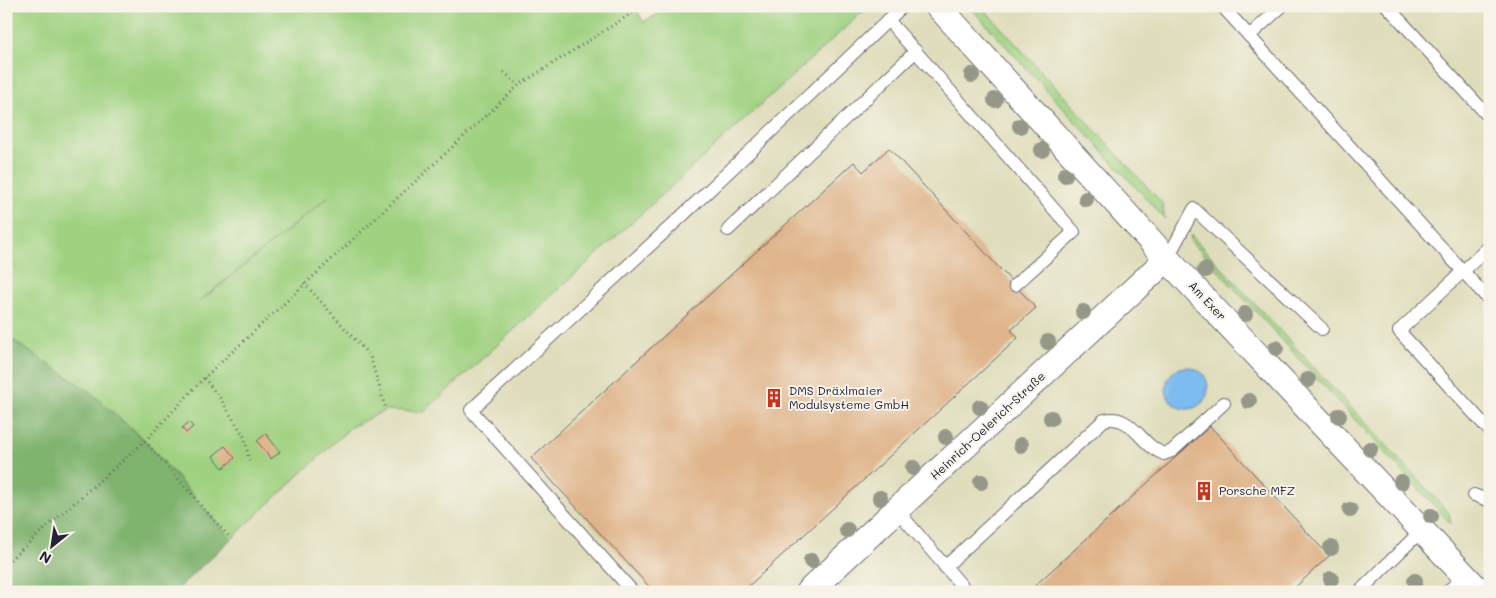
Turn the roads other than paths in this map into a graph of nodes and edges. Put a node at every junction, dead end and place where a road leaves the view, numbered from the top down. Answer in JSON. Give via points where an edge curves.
{"nodes":[{"id":1,"x":903,"y":6,"type":"edge"},
{"id":2,"x":938,"y":6,"type":"edge"},
{"id":3,"x":1222,"y":6,"type":"edge"},
{"id":4,"x":1282,"y":6,"type":"edge"},
{"id":5,"x":1387,"y":6,"type":"edge"},
{"id":6,"x":888,"y":20,"type":"junction"},
{"id":7,"x":1250,"y":36,"type":"junction"},
{"id":8,"x":916,"y":52,"type":"junction"},
{"id":9,"x":1490,"y":118,"type":"edge"},
{"id":10,"x":728,"y":230,"type":"dead end"},
{"id":11,"x":1490,"y":246,"type":"edge"},
{"id":12,"x":1167,"y":259,"type":"junction"},
{"id":13,"x":1463,"y":272,"type":"junction"},
{"id":14,"x":1015,"y":285,"type":"dead end"},
{"id":15,"x":1490,"y":301,"type":"edge"},
{"id":16,"x":1322,"y":329,"type":"dead end"},
{"id":17,"x":1224,"y":402,"type":"dead end"},
{"id":18,"x":1490,"y":431,"type":"edge"},
{"id":19,"x":1474,"y":495,"type":"dead end"},
{"id":20,"x":1490,"y":501,"type":"edge"},
{"id":21,"x":897,"y":510,"type":"junction"},
{"id":22,"x":1422,"y":530,"type":"junction"},
{"id":23,"x":945,"y":567,"type":"junction"},
{"id":24,"x":1473,"y":584,"type":"edge"},
{"id":25,"x":633,"y":592,"type":"edge"},
{"id":26,"x":808,"y":592,"type":"edge"},
{"id":27,"x":967,"y":592,"type":"edge"},
{"id":28,"x":1359,"y":592,"type":"edge"},
{"id":29,"x":1447,"y":592,"type":"edge"}],
"edges":[{"from":1,"to":6,"type":"lane"},
{"from":2,"to":12,"type":"street","name":"Am Exer"},
{"from":3,"to":7,"type":"lane"},
{"from":4,"to":7,"type":"lane"},
{"from":5,"to":9,"type":"lane"},
{"from":6,"to":8,"type":"lane"},
{"from":6,"to":25,"type":"lane","via":[[471,410]]},
{"from":7,"to":13,"type":"lane"},
{"from":8,"to":10,"type":"lane"},
{"from":8,"to":14,"type":"lane","via":[[1074,232]]},
{"from":11,"to":13,"type":"lane"},
{"from":12,"to":16,"type":"lane","via":[[1194,209]]},
{"from":12,"to":21,"type":"street","name":"Heinrich-Oelerich-Straße"},
{"from":12,"to":22,"type":"street","name":"Am Exer"},
{"from":13,"to":15,"type":"lane"},
{"from":13,"to":18,"type":"lane","via":[[1399,331]]},
{"from":17,"to":23,"type":"lane","via":[[1172,451],[1164,454],[1148,445],[1126,422],[1114,417],[1104,420]]},
{"from":19,"to":20,"type":"lane"},
{"from":21,"to":23,"type":"lane"},
{"from":21,"to":26,"type":"street","name":"Heinrich-Oelerich-Straße"},
{"from":22,"to":24,"type":"street","name":"Am Exer"},
{"from":22,"to":28,"type":"lane"},
{"from":23,"to":27,"type":"lane"},
{"from":24,"to":29,"type":"lane"}]}
